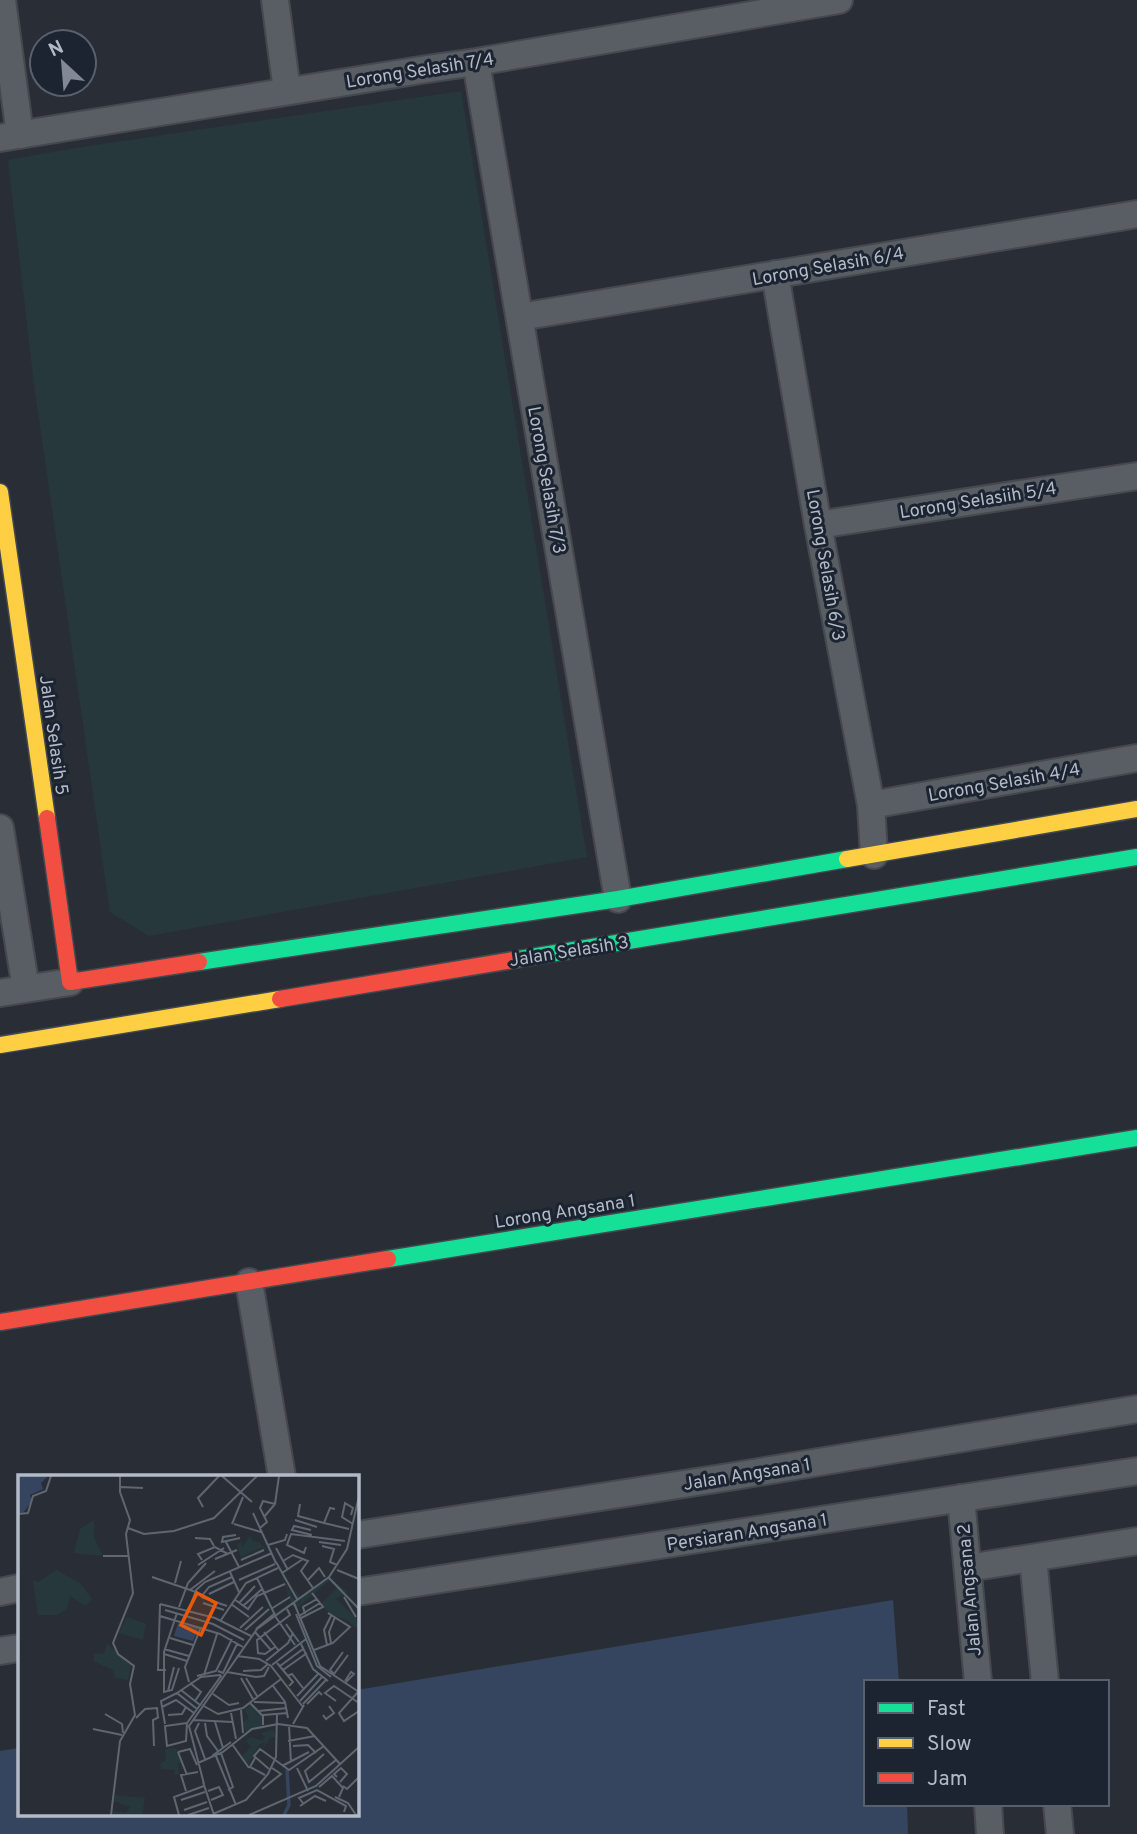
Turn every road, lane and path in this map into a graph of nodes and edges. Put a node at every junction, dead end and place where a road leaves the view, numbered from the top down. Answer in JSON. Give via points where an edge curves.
{"nodes":[{"id":1,"x":2,"y":0,"type":"edge"},
{"id":2,"x":275,"y":0,"type":"edge"},
{"id":3,"x":839,"y":0,"type":"edge"},
{"id":4,"x":475,"y":62,"type":"junction"},
{"id":5,"x":287,"y":91,"type":"junction"},
{"id":6,"x":10,"y":137,"type":"edge"},
{"id":7,"x":1137,"y":214,"type":"edge"},
{"id":8,"x":775,"y":274,"type":"junction"},
{"id":9,"x":520,"y":317,"type":"junction"},
{"id":10,"x":1137,"y":476,"type":"edge"},
{"id":11,"x":0,"y":492,"type":"edge"},
{"id":12,"x":818,"y":525,"type":"junction"},
{"id":13,"x":1137,"y":758,"type":"edge"},
{"id":14,"x":871,"y":805,"type":"junction"},
{"id":15,"x":1137,"y":808,"type":"edge"},
{"id":16,"x":0,"y":828,"type":"edge"},
{"id":17,"x":874,"y":855,"type":"junction"},
{"id":18,"x":1137,"y":857,"type":"edge"},
{"id":19,"x":618,"y":899,"type":"junction"},
{"id":20,"x":70,"y":982,"type":"junction"},
{"id":21,"x":13,"y":991,"type":"edge"},
{"id":22,"x":0,"y":1045,"type":"edge"},
{"id":23,"x":1137,"y":1138,"type":"edge"},
{"id":24,"x":249,"y":1282,"type":"junction"},
{"id":25,"x":0,"y":1322,"type":"edge"},
{"id":26,"x":1137,"y":1409,"type":"edge"},
{"id":27,"x":1137,"y":1471,"type":"edge"},
{"id":28,"x":282,"y":1475,"type":"edge"},
{"id":29,"x":961,"y":1498,"type":"junction"},
{"id":30,"x":359,"y":1535,"type":"edge"},
{"id":31,"x":1137,"y":1541,"type":"edge"},
{"id":32,"x":1032,"y":1558,"type":"junction"},
{"id":33,"x":968,"y":1568,"type":"junction"},
{"id":34,"x":18,"y":1588,"type":"edge"},
{"id":35,"x":0,"y":1591,"type":"edge"},
{"id":36,"x":359,"y":1592,"type":"edge"},
{"id":37,"x":18,"y":1648,"type":"edge"},
{"id":38,"x":0,"y":1651,"type":"edge"},
{"id":39,"x":978,"y":1680,"type":"edge"},
{"id":40,"x":1045,"y":1680,"type":"edge"},
{"id":41,"x":988,"y":1806,"type":"edge"},
{"id":42,"x":1057,"y":1806,"type":"edge"},
{"id":43,"x":990,"y":1834,"type":"edge"},
{"id":44,"x":1060,"y":1834,"type":"edge"}],
"edges":[{"from":1,"to":6,"type":"street"},
{"from":2,"to":5,"type":"street"},
{"from":3,"to":4,"type":"street","name":"Lorong Selasih 7/4"},
{"from":4,"to":5,"type":"street","name":"Lorong Selasih 7/4"},
{"from":4,"to":9,"type":"street","name":"Lorong Selasih 7/3"},
{"from":5,"to":6,"type":"street","name":"Lorong Selasih 7/4"},
{"from":7,"to":8,"type":"street","name":"Lorong Selasih 6/4"},
{"from":8,"to":9,"type":"street","name":"Lorong Selasih 6/4"},
{"from":8,"to":12,"type":"street","name":"Lorong Selasih 6/3"},
{"from":9,"to":19,"type":"street","name":"Lorong Selasih 7/3"},
{"from":10,"to":12,"type":"street","name":"Lorong Selasiih 5/4"},
{"from":11,"to":20,"type":"street","name":"Jalan Selasih 5"},
{"from":12,"to":14,"type":"street","name":"Lorong Selasih 6/3"},
{"from":13,"to":14,"type":"street","name":"Lorong Selasih 4/4"},
{"from":14,"to":17,"type":"street","name":"Lorong Selasih 6/3"},
{"from":15,"to":17,"type":"street"},
{"from":16,"to":21,"type":"street"},
{"from":17,"to":19,"type":"street"},
{"from":18,"to":22,"type":"street","name":"Jalan Selasih 3"},
{"from":19,"to":20,"type":"street"},
{"from":20,"to":21,"type":"street"},
{"from":23,"to":24,"type":"street","name":"Lorong Angsana 1"},
{"from":24,"to":25,"type":"street","name":"Lorong Angsana 1"},
{"from":24,"to":28,"type":"street"},
{"from":26,"to":30,"type":"street","name":"Jalan Angsana 1"},
{"from":27,"to":29,"type":"street","name":"Persiaran Angsana 1"},
{"from":29,"to":33,"type":"street","name":"Jalan Angsana 2"},
{"from":29,"to":36,"type":"street","name":"Persiaran Angsana 1"},
{"from":31,"to":32,"type":"street"},
{"from":32,"to":33,"type":"street"},
{"from":32,"to":40,"type":"street"},
{"from":33,"to":39,"type":"street","name":"Jalan Angsana 2"},
{"from":34,"to":35,"type":"street"},
{"from":37,"to":38,"type":"street"},
{"from":41,"to":43,"type":"street"},
{"from":42,"to":44,"type":"street"}]}
